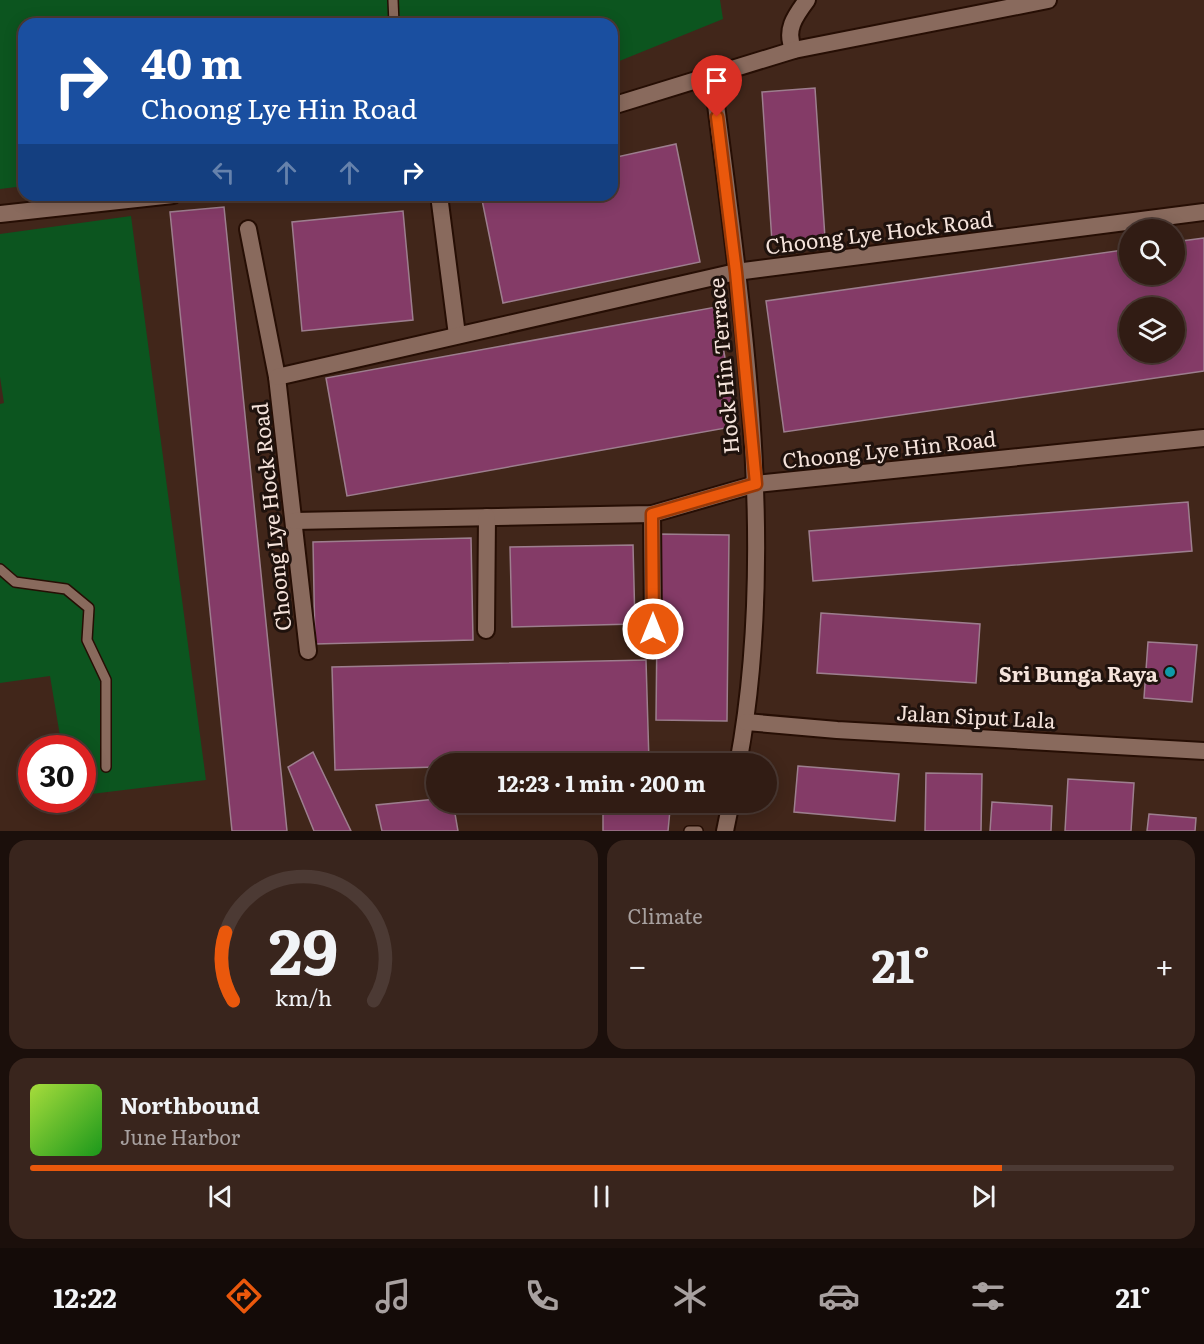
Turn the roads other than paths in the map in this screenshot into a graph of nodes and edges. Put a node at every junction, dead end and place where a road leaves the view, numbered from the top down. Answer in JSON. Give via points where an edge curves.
{"nodes":[{"id":1,"x":393,"y":0,"type":"edge"},
{"id":2,"x":807,"y":0,"type":"edge"},
{"id":3,"x":1048,"y":0,"type":"edge"},
{"id":4,"x":394,"y":18,"type":"edge"},
{"id":5,"x":794,"y":50,"type":"junction"},
{"id":6,"x":712,"y":73,"type":"junction"},
{"id":7,"x":618,"y":104,"type":"edge"},
{"id":8,"x":118,"y":201,"type":"edge"},
{"id":9,"x":440,"y":201,"type":"edge"},
{"id":10,"x":1204,"y":212,"type":"edge"},
{"id":11,"x":0,"y":214,"type":"edge"},
{"id":12,"x":248,"y":229,"type":"dead end"},
{"id":13,"x":736,"y":272,"type":"junction"},
{"id":14,"x":457,"y":335,"type":"junction"},
{"id":15,"x":277,"y":377,"type":"junction"},
{"id":16,"x":1204,"y":438,"type":"edge"},
{"id":17,"x":756,"y":484,"type":"junction"},
{"id":18,"x":652,"y":514,"type":"junction"},
{"id":19,"x":487,"y":517,"type":"junction"},
{"id":20,"x":294,"y":521,"type":"junction"},
{"id":21,"x":0,"y":569,"type":"edge"},
{"id":22,"x":653,"y":629,"type":"dead end"},
{"id":23,"x":486,"y":630,"type":"dead end"},
{"id":24,"x":308,"y":651,"type":"dead end"},
{"id":25,"x":746,"y":722,"type":"junction"},
{"id":26,"x":1204,"y":751,"type":"edge"},
{"id":27,"x":740,"y":753,"type":"edge"},
{"id":28,"x":106,"y":767,"type":"dead end"},
{"id":29,"x":729,"y":813,"type":"edge"},
{"id":30,"x":689,"y":831,"type":"edge"},
{"id":31,"x":698,"y":831,"type":"edge"},
{"id":32,"x":725,"y":831,"type":"edge"}],
"edges":[{"from":1,"to":4,"type":"lane"},
{"from":2,"to":5,"type":"street","via":[[794,17],[789,40]]},
{"from":3,"to":5,"type":"street"},
{"from":5,"to":6,"type":"street"},
{"from":6,"to":7,"type":"street"},
{"from":6,"to":13,"type":"street","name":"Hock Hin Terrace"},
{"from":8,"to":11,"type":"street"},
{"from":9,"to":14,"type":"street"},
{"from":10,"to":13,"type":"street","name":"Choong Lye Hock Road"},
{"from":12,"to":15,"type":"street","name":"Choong Lye Hock Road"},
{"from":13,"to":14,"type":"street","name":"Choong Lye Hock Road"},
{"from":13,"to":17,"type":"street","name":"Hock Hin Terrace"},
{"from":14,"to":15,"type":"street","name":"Choong Lye Hock Road"},
{"from":15,"to":20,"type":"street","name":"Choong Lye Hock Road"},
{"from":16,"to":17,"type":"street","name":"Choong Lye Hin Road"},
{"from":17,"to":18,"type":"street","name":"Choong Lye Hin Road"},
{"from":17,"to":25,"type":"street","name":"Hock Hin Terrace"},
{"from":18,"to":19,"type":"street","name":"Choong Lye Hin Road"},
{"from":18,"to":22,"type":"street"},
{"from":19,"to":20,"type":"street","name":"Choong Lye Hin Road"},
{"from":19,"to":23,"type":"street"},
{"from":20,"to":24,"type":"street","name":"Choong Lye Hock Road"},
{"from":21,"to":28,"type":"lane","via":[[15,582],[66,589],[89,608],[87,640],[106,680]]},
{"from":25,"to":26,"type":"street","name":"Jalan Siput Lala"},
{"from":25,"to":27,"type":"street","name":"Hock Hin Terrace"},
{"from":29,"to":32,"type":"street"},
{"from":30,"to":31,"type":"lane"}]}
